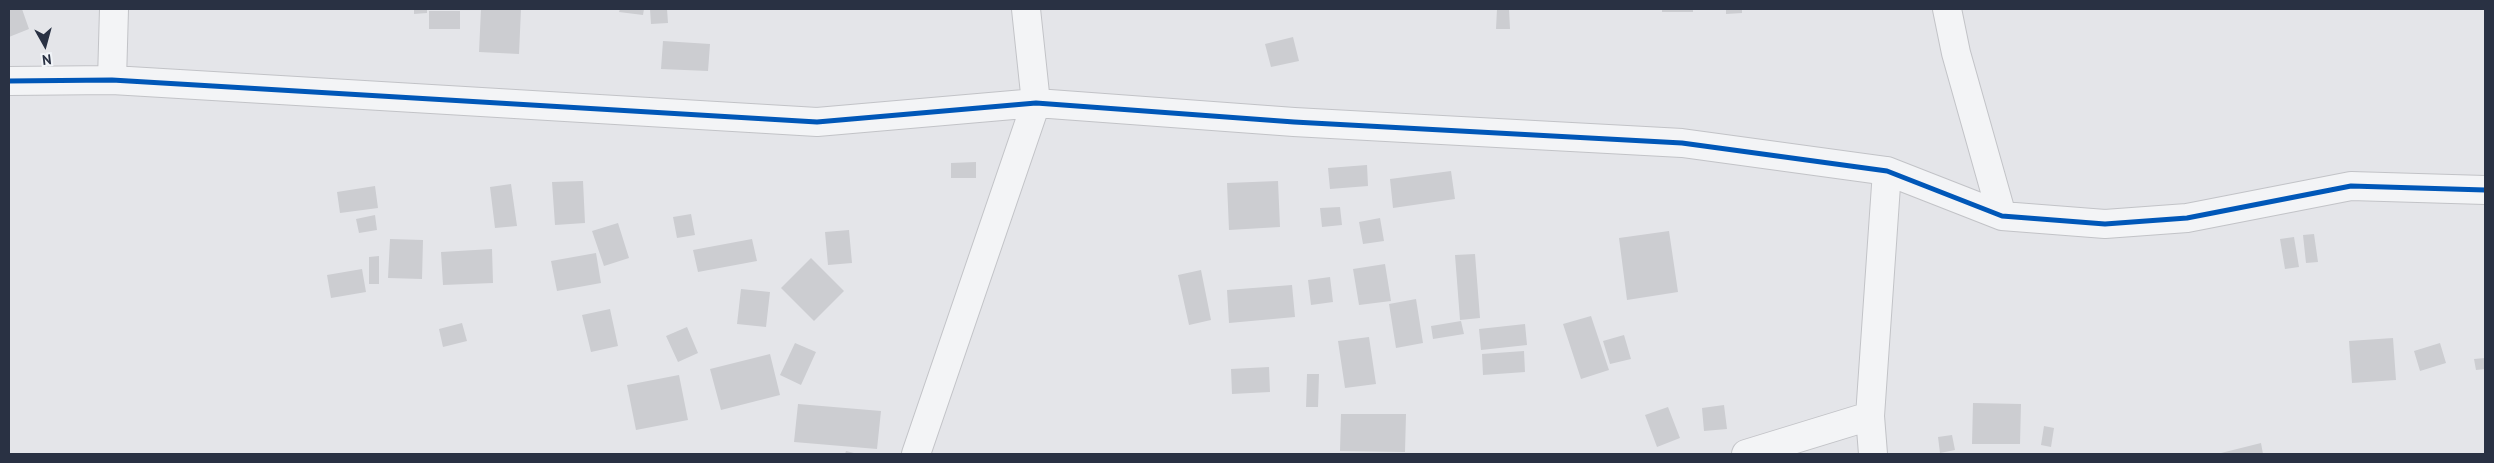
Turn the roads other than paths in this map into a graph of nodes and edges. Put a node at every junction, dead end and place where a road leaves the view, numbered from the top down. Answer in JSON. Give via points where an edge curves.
{"nodes":[{"id":1,"x":114,"y":9,"type":"edge"},
{"id":2,"x":1026,"y":9,"type":"edge"},
{"id":3,"x":1947,"y":9,"type":"edge"},
{"id":4,"x":112,"y":80,"type":"junction"},
{"id":5,"x":9,"y":81,"type":"edge"},
{"id":6,"x":1036,"y":104,"type":"junction"},
{"id":7,"x":1887,"y":171,"type":"junction"},
{"id":8,"x":2485,"y":190,"type":"edge"},
{"id":9,"x":2002,"y":216,"type":"junction"},
{"id":10,"x":1870,"y":416,"type":"junction"},
{"id":11,"x":916,"y":454,"type":"edge"},
{"id":12,"x":1746,"y":454,"type":"edge"},
{"id":13,"x":1872,"y":454,"type":"edge"}],
"edges":[{"from":1,"to":4,"type":"street"},
{"from":2,"to":6,"type":"street"},
{"from":3,"to":9,"type":"street","via":[[1956,53]]},
{"from":4,"to":5,"type":"street"},
{"from":4,"to":6,"type":"street","via":[[817,122]]},
{"from":6,"to":7,"type":"street","via":[[1682,143]]},
{"from":6,"to":11,"type":"street"},
{"from":7,"to":9,"type":"street"},
{"from":7,"to":10,"type":"street"},
{"from":8,"to":9,"type":"street","via":[[2351,186],[2187,218],[2104,224]]},
{"from":10,"to":12,"type":"street"},
{"from":10,"to":13,"type":"street"}]}
